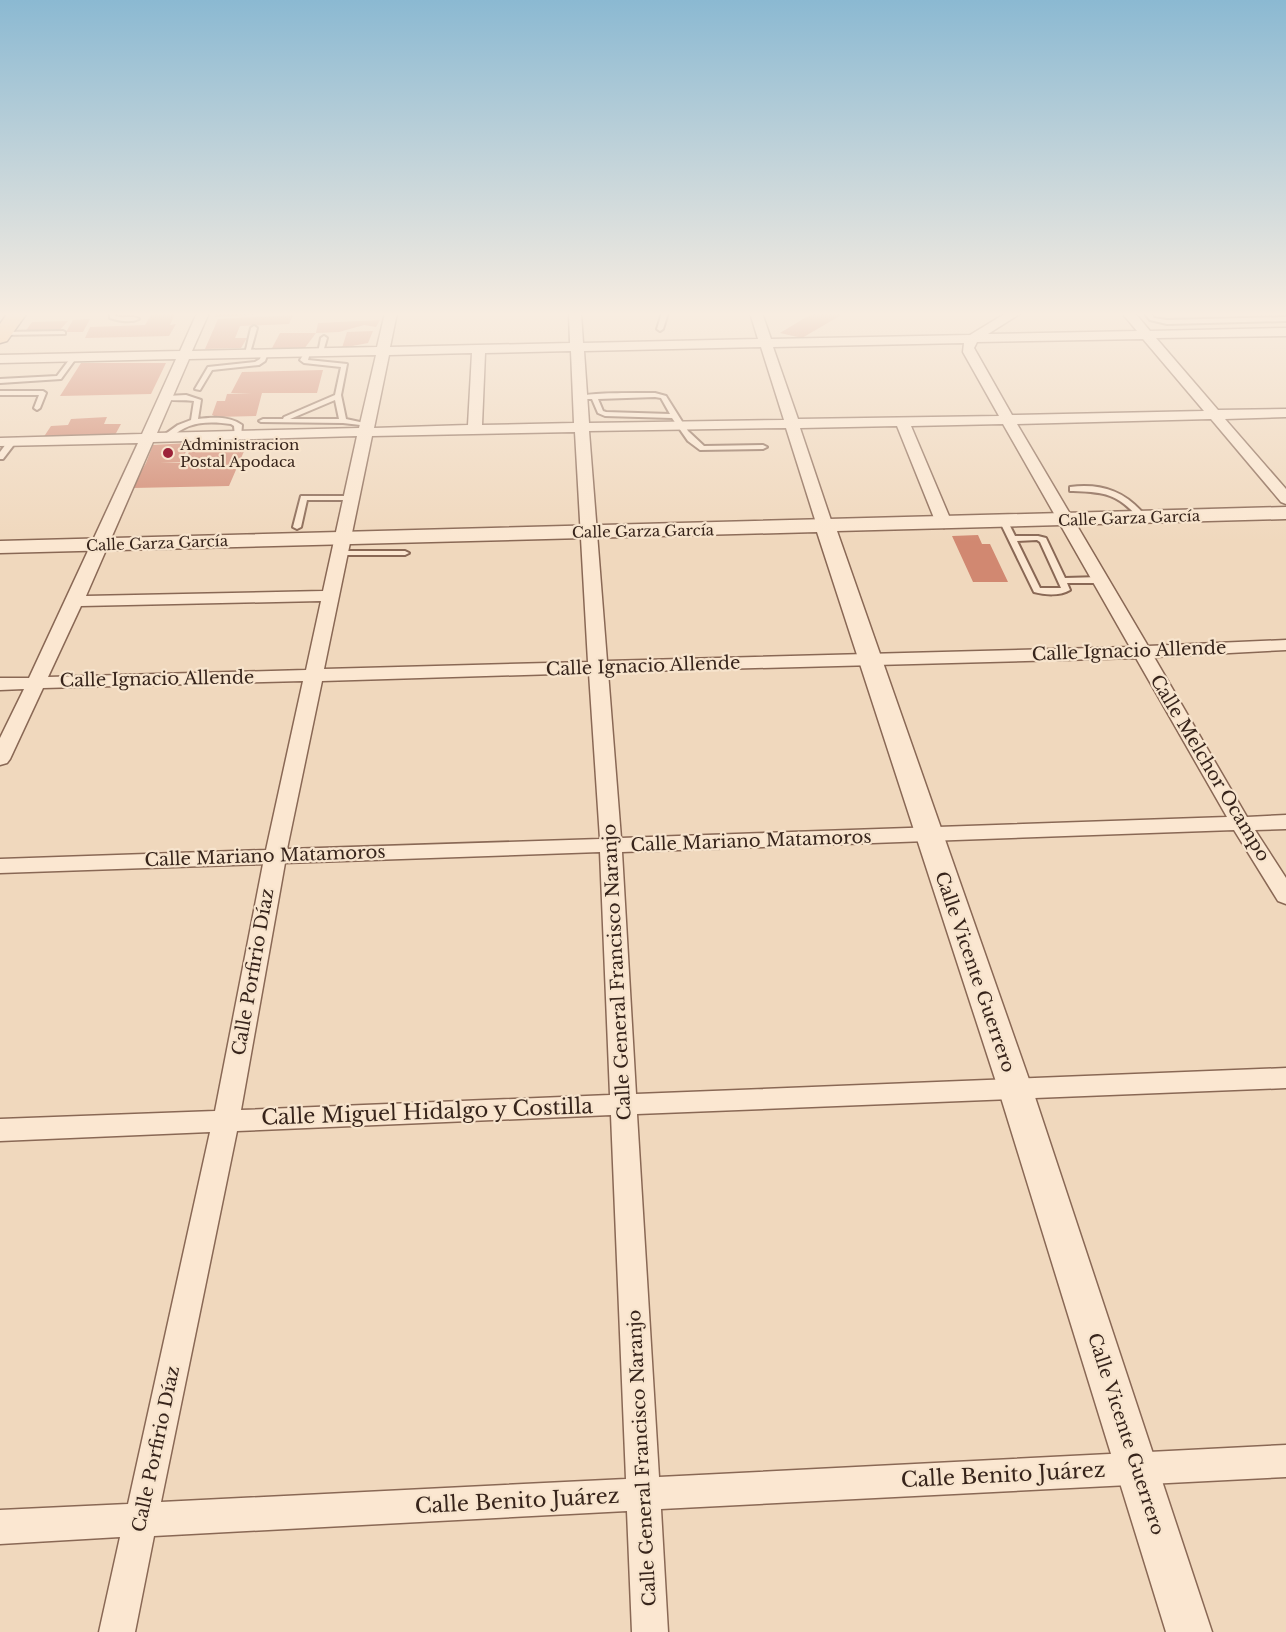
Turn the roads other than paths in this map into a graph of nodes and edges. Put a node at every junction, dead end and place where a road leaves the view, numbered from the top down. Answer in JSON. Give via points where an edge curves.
{"nodes":[{"id":1,"x":170,"y":389,"type":"edge"},
{"id":2,"x":339,"y":389,"type":"edge"},
{"id":3,"x":375,"y":389,"type":"edge"},
{"id":4,"x":477,"y":389,"type":"edge"},
{"id":5,"x":585,"y":389,"type":"edge"},
{"id":6,"x":781,"y":389,"type":"edge"},
{"id":7,"x":991,"y":389,"type":"edge"},
{"id":8,"x":1192,"y":389,"type":"edge"},
{"id":9,"x":0,"y":393,"type":"edge"},
{"id":10,"x":338,"y":396,"type":"junction"},
{"id":11,"x":587,"y":397,"type":"junction"},
{"id":12,"x":166,"y":398,"type":"junction"},
{"id":13,"x":37,"y":408,"type":"dead end"},
{"id":14,"x":1286,"y":413,"type":"edge"},
{"id":15,"x":1214,"y":415,"type":"junction"},
{"id":16,"x":1009,"y":420,"type":"junction"},
{"id":17,"x":194,"y":421,"type":"junction"},
{"id":18,"x":262,"y":421,"type":"dead end"},
{"id":19,"x":281,"y":421,"type":"junction"},
{"id":20,"x":344,"y":421,"type":"junction"},
{"id":21,"x":678,"y":421,"type":"junction"},
{"id":22,"x":902,"y":422,"type":"junction"},
{"id":23,"x":793,"y":424,"type":"junction"},
{"id":24,"x":581,"y":427,"type":"junction"},
{"id":25,"x":367,"y":429,"type":"junction"},
{"id":26,"x":475,"y":429,"type":"junction"},
{"id":27,"x":238,"y":435,"type":"junction"},
{"id":28,"x":148,"y":437,"type":"junction"},
{"id":29,"x":167,"y":437,"type":"junction"},
{"id":30,"x":6,"y":442,"type":"edge"},
{"id":31,"x":762,"y":447,"type":"dead end"},
{"id":32,"x":0,"y":457,"type":"edge"},
{"id":33,"x":1073,"y":489,"type":"dead end"},
{"id":34,"x":351,"y":498,"type":"junction"},
{"id":35,"x":1286,"y":499,"type":"edge"},
{"id":36,"x":1286,"y":513,"type":"edge"},
{"id":37,"x":1143,"y":518,"type":"junction"},
{"id":38,"x":1065,"y":520,"type":"junction"},
{"id":39,"x":944,"y":523,"type":"junction"},
{"id":40,"x":825,"y":526,"type":"junction"},
{"id":41,"x":297,"y":527,"type":"dead end"},
{"id":42,"x":1009,"y":530,"type":"junction"},
{"id":43,"x":588,"y":532,"type":"junction"},
{"id":44,"x":99,"y":545,"type":"junction"},
{"id":45,"x":340,"y":545,"type":"junction"},
{"id":46,"x":0,"y":547,"type":"edge"},
{"id":47,"x":405,"y":553,"type":"dead end"},
{"id":48,"x":1100,"y":580,"type":"junction"},
{"id":49,"x":1063,"y":581,"type":"junction"},
{"id":50,"x":330,"y":596,"type":"junction"},
{"id":51,"x":75,"y":601,"type":"junction"},
{"id":52,"x":1286,"y":645,"type":"edge"},
{"id":53,"x":1141,"y":652,"type":"junction"},
{"id":54,"x":871,"y":658,"type":"junction"},
{"id":55,"x":597,"y":667,"type":"junction"},
{"id":56,"x":315,"y":675,"type":"junction"},
{"id":57,"x":36,"y":682,"type":"junction"},
{"id":58,"x":0,"y":684,"type":"edge"},
{"id":59,"x":0,"y":759,"type":"edge"},
{"id":60,"x":1286,"y":822,"type":"edge"},
{"id":61,"x":1241,"y":824,"type":"junction"},
{"id":62,"x":929,"y":835,"type":"junction"},
{"id":63,"x":610,"y":846,"type":"junction"},
{"id":64,"x":274,"y":856,"type":"junction"},
{"id":65,"x":0,"y":866,"type":"edge"},
{"id":66,"x":1286,"y":896,"type":"edge"},
{"id":67,"x":1286,"y":1077,"type":"edge"},
{"id":68,"x":1015,"y":1088,"type":"junction"},
{"id":69,"x":624,"y":1104,"type":"junction"},
{"id":70,"x":226,"y":1120,"type":"junction"},
{"id":71,"x":0,"y":1130,"type":"edge"},
{"id":72,"x":1286,"y":1461,"type":"edge"},
{"id":73,"x":1138,"y":1468,"type":"junction"},
{"id":74,"x":644,"y":1495,"type":"junction"},
{"id":75,"x":141,"y":1520,"type":"junction"},
{"id":76,"x":0,"y":1527,"type":"edge"},
{"id":77,"x":117,"y":1632,"type":"edge"},
{"id":78,"x":650,"y":1632,"type":"edge"},
{"id":79,"x":1189,"y":1632,"type":"edge"}],
"edges":[{"from":1,"to":12,"type":"street"},
{"from":2,"to":10,"type":"lane"},
{"from":3,"to":25,"type":"street","name":"Calle Porfirio Díaz"},
{"from":4,"to":26,"type":"street"},
{"from":5,"to":11,"type":"street","name":"Calle General Francisco Naranjo"},
{"from":6,"to":23,"type":"street","name":"Calle Vicente Guerrero"},
{"from":7,"to":16,"type":"street","name":"Calle Melchor Ocampo"},
{"from":8,"to":15,"type":"street"},
{"from":9,"to":13,"type":"lane","via":[[43,393]]},
{"from":10,"to":19,"type":"lane"},
{"from":10,"to":20,"type":"lane"},
{"from":11,"to":21,"type":"lane","via":[[605,414]]},
{"from":11,"to":21,"type":"lane","via":[[664,397]]},
{"from":11,"to":24,"type":"street","name":"Calle General Francisco Naranjo"},
{"from":12,"to":17,"type":"lane","via":[[198,400]]},
{"from":12,"to":28,"type":"street"},
{"from":14,"to":15,"type":"street"},
{"from":15,"to":16,"type":"street"},
{"from":15,"to":35,"type":"street"},
{"from":16,"to":22,"type":"street"},
{"from":16,"to":38,"type":"street","name":"Calle Melchor Ocampo"},
{"from":17,"to":27,"type":"lane","via":[[233,422],[238,424]]},
{"from":17,"to":29,"type":"lane","via":[[175,427]]},
{"from":18,"to":19,"type":"lane"},
{"from":19,"to":20,"type":"lane"},
{"from":20,"to":25,"type":"lane"},
{"from":21,"to":23,"type":"street"},
{"from":21,"to":24,"type":"street"},
{"from":21,"to":31,"type":"lane","via":[[703,448]]},
{"from":22,"to":23,"type":"street"},
{"from":22,"to":39,"type":"street"},
{"from":23,"to":40,"type":"street","name":"Calle Vicente Guerrero"},
{"from":24,"to":26,"type":"street"},
{"from":24,"to":43,"type":"street","name":"Calle General Francisco Naranjo"},
{"from":25,"to":26,"type":"street"},
{"from":25,"to":27,"type":"street"},
{"from":25,"to":34,"type":"street","name":"Calle Porfirio Díaz"},
{"from":27,"to":29,"type":"street"},
{"from":28,"to":29,"type":"street"},
{"from":28,"to":30,"type":"street"},
{"from":28,"to":44,"type":"street"},
{"from":30,"to":32,"type":"lane"},
{"from":33,"to":37,"type":"lane","via":[[1114,492],[1123,496]]},
{"from":34,"to":41,"type":"lane","via":[[304,498]]},
{"from":34,"to":45,"type":"street","name":"Calle Porfirio Díaz"},
{"from":36,"to":37,"type":"street","name":"Calle Garza García"},
{"from":37,"to":38,"type":"street","name":"Calle Garza García"},
{"from":38,"to":42,"type":"street","name":"Calle Garza García"},
{"from":38,"to":48,"type":"street","name":"Calle Melchor Ocampo"},
{"from":39,"to":40,"type":"street","name":"Calle Garza García"},
{"from":39,"to":42,"type":"street","name":"Calle Garza García"},
{"from":40,"to":43,"type":"street","name":"Calle Garza García"},
{"from":40,"to":54,"type":"street","name":"Calle Vicente Guerrero"},
{"from":42,"to":49,"type":"lane","via":[[1042,540]]},
{"from":42,"to":49,"type":"lane","via":[[1038,591],[1065,591]]},
{"from":43,"to":45,"type":"street","name":"Calle Garza García"},
{"from":43,"to":55,"type":"street","name":"Calle General Francisco Naranjo"},
{"from":44,"to":45,"type":"street","name":"Calle Garza García"},
{"from":44,"to":46,"type":"street","name":"Calle Garza García"},
{"from":44,"to":51,"type":"street"},
{"from":45,"to":47,"type":"lane"},
{"from":45,"to":50,"type":"street","name":"Calle Porfirio Díaz"},
{"from":48,"to":49,"type":"lane"},
{"from":48,"to":53,"type":"street","name":"Calle Melchor Ocampo"},
{"from":50,"to":51,"type":"street"},
{"from":50,"to":56,"type":"street","name":"Calle Porfirio Díaz"},
{"from":51,"to":57,"type":"street"},
{"from":52,"to":53,"type":"street","name":"Calle Ignacio Allende"},
{"from":53,"to":54,"type":"street","name":"Calle Ignacio Allende"},
{"from":53,"to":61,"type":"street","name":"Calle Melchor Ocampo"},
{"from":54,"to":55,"type":"street","name":"Calle Ignacio Allende"},
{"from":54,"to":62,"type":"street","name":"Calle Vicente Guerrero"},
{"from":55,"to":56,"type":"street","name":"Calle Ignacio Allende"},
{"from":55,"to":63,"type":"street","name":"Calle General Francisco Naranjo"},
{"from":56,"to":57,"type":"street","name":"Calle Ignacio Allende"},
{"from":56,"to":64,"type":"street","name":"Calle Porfirio Díaz"},
{"from":57,"to":58,"type":"street","name":"Calle Ignacio Allende"},
{"from":57,"to":59,"type":"street"},
{"from":60,"to":61,"type":"street","name":"Calle Mariano Matamoros"},
{"from":61,"to":62,"type":"street","name":"Calle Mariano Matamoros"},
{"from":61,"to":66,"type":"street","name":"Calle Melchor Ocampo"},
{"from":62,"to":63,"type":"street","name":"Calle Mariano Matamoros"},
{"from":62,"to":68,"type":"street","name":"Calle Vicente Guerrero"},
{"from":63,"to":64,"type":"street","name":"Calle Mariano Matamoros"},
{"from":63,"to":69,"type":"street","name":"Calle General Francisco Naranjo"},
{"from":64,"to":65,"type":"street","name":"Calle Mariano Matamoros"},
{"from":64,"to":70,"type":"street","name":"Calle Porfirio Díaz"},
{"from":67,"to":68,"type":"street","name":"Calle Miguel Hidalgo y Costilla"},
{"from":68,"to":69,"type":"street","name":"Calle Miguel Hidalgo y Costilla"},
{"from":68,"to":73,"type":"street","name":"Calle Vicente Guerrero"},
{"from":69,"to":70,"type":"street","name":"Calle Miguel Hidalgo y Costilla"},
{"from":69,"to":74,"type":"street","name":"Calle General Francisco Naranjo"},
{"from":70,"to":71,"type":"street","name":"Calle Miguel Hidalgo y Costilla"},
{"from":70,"to":75,"type":"street","name":"Calle Porfirio Díaz"},
{"from":72,"to":73,"type":"street","name":"Calle Benito Juárez"},
{"from":73,"to":74,"type":"street","name":"Calle Benito Juárez"},
{"from":73,"to":79,"type":"street","name":"Calle Vicente Guerrero"},
{"from":74,"to":75,"type":"street","name":"Calle Benito Juárez"},
{"from":74,"to":78,"type":"street","name":"Calle General Francisco Naranjo"},
{"from":75,"to":76,"type":"street","name":"Calle Benito Juárez"},
{"from":75,"to":77,"type":"street","name":"Calle Porfirio Díaz"}]}
